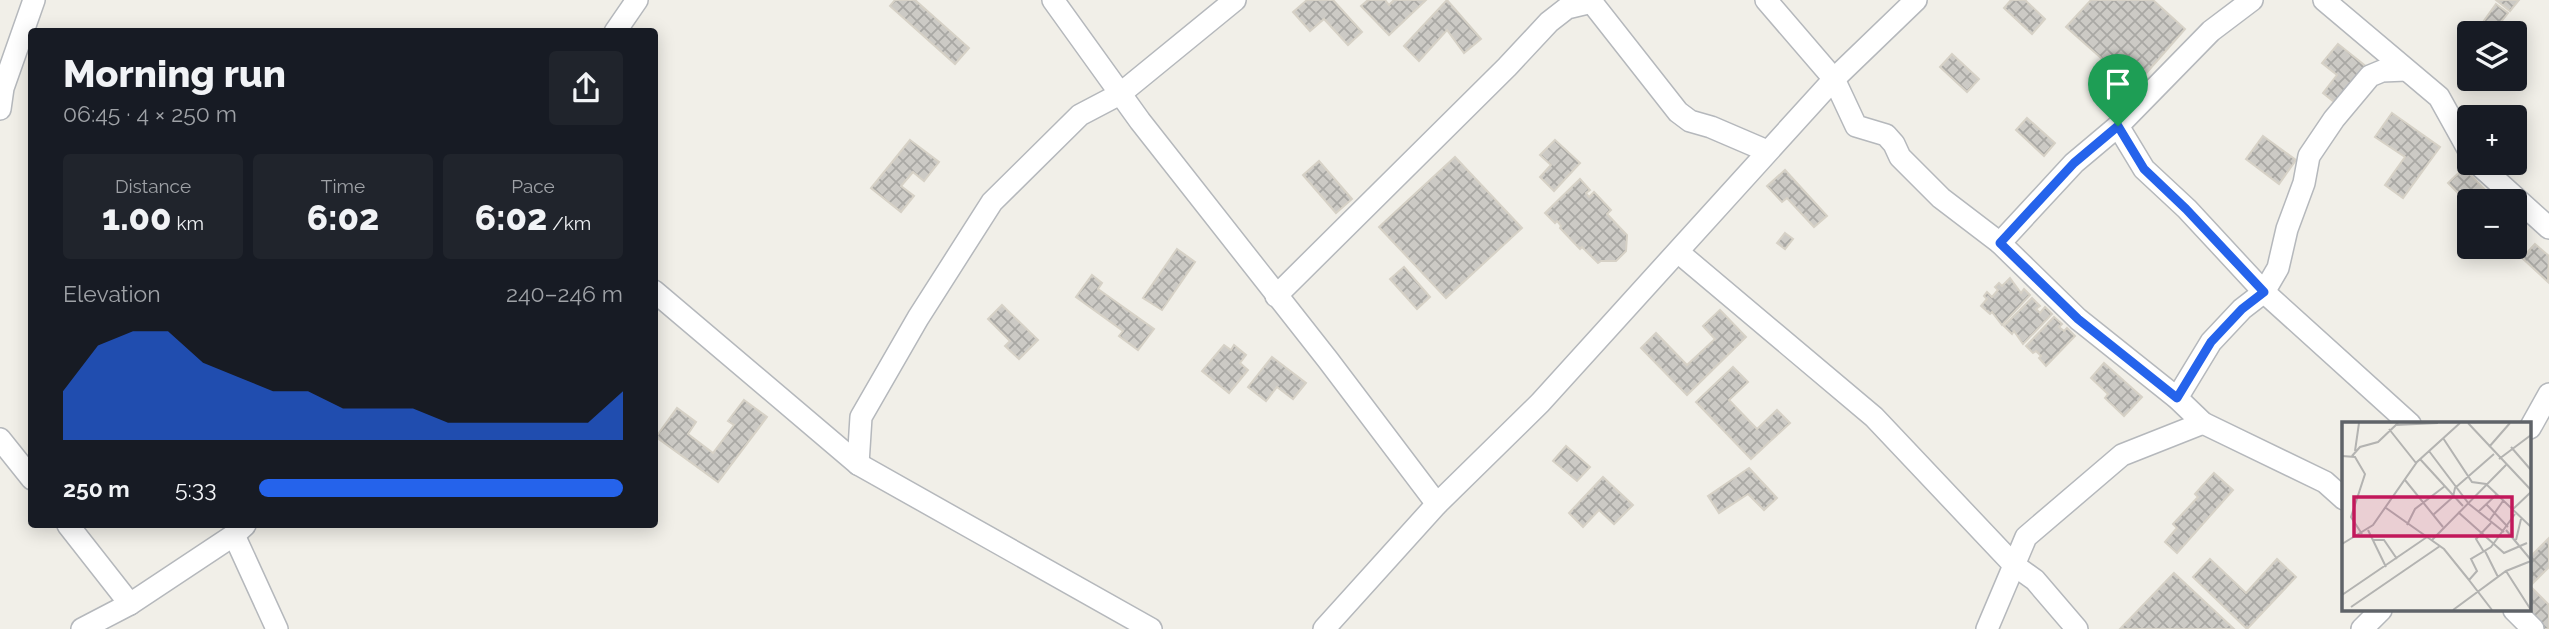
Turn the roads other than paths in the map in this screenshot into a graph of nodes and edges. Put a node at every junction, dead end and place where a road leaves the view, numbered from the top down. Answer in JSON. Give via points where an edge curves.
{"nodes":[{"id":1,"x":34,"y":0,"type":"edge"},
{"id":2,"x":636,"y":0,"type":"edge"},
{"id":3,"x":1053,"y":0,"type":"edge"},
{"id":4,"x":1235,"y":0,"type":"edge"},
{"id":5,"x":1766,"y":0,"type":"edge"},
{"id":6,"x":1916,"y":0,"type":"edge"},
{"id":7,"x":2252,"y":0,"type":"edge"},
{"id":8,"x":2324,"y":0,"type":"edge"},
{"id":9,"x":1591,"y":1,"type":"edge"},
{"id":10,"x":618,"y":28,"type":"edge"},
{"id":11,"x":2406,"y":70,"type":"junction"},
{"id":12,"x":1834,"y":79,"type":"junction"},
{"id":13,"x":1121,"y":94,"type":"junction"},
{"id":14,"x":0,"y":109,"type":"edge"},
{"id":15,"x":2118,"y":126,"type":"junction"},
{"id":16,"x":2457,"y":129,"type":"edge"},
{"id":17,"x":1767,"y":151,"type":"junction"},
{"id":18,"x":2491,"y":175,"type":"edge"},
{"id":19,"x":2547,"y":223,"type":"edge"},
{"id":20,"x":2000,"y":243,"type":"junction"},
{"id":21,"x":1678,"y":252,"type":"junction"},
{"id":22,"x":2264,"y":292,"type":"junction"},
{"id":23,"x":658,"y":294,"type":"edge"},
{"id":24,"x":1276,"y":296,"type":"junction"},
{"id":25,"x":2549,"y":394,"type":"edge"},
{"id":26,"x":2177,"y":398,"type":"junction"},
{"id":27,"x":2408,"y":422,"type":"edge"},
{"id":28,"x":2203,"y":424,"type":"junction"},
{"id":29,"x":2532,"y":424,"type":"edge"},
{"id":30,"x":0,"y":439,"type":"edge"},
{"id":31,"x":858,"y":464,"type":"junction"},
{"id":32,"x":28,"y":474,"type":"edge"},
{"id":33,"x":2342,"y":497,"type":"edge"},
{"id":34,"x":1437,"y":504,"type":"junction"},
{"id":35,"x":70,"y":528,"type":"edge"},
{"id":36,"x":239,"y":530,"type":"edge"},
{"id":37,"x":2014,"y":565,"type":"junction"},
{"id":38,"x":130,"y":604,"type":"junction"},
{"id":39,"x":2379,"y":612,"type":"edge"},
{"id":40,"x":2516,"y":612,"type":"edge"},
{"id":41,"x":82,"y":629,"type":"edge"},
{"id":42,"x":278,"y":629,"type":"edge"},
{"id":43,"x":1151,"y":629,"type":"edge"},
{"id":44,"x":1324,"y":629,"type":"edge"},
{"id":45,"x":1987,"y":629,"type":"edge"},
{"id":46,"x":2077,"y":629,"type":"edge"},
{"id":47,"x":2362,"y":629,"type":"edge"},
{"id":48,"x":2533,"y":629,"type":"edge"}],
"edges":[{"from":1,"to":14,"type":"street"},
{"from":2,"to":10,"type":"street"},
{"from":3,"to":13,"type":"street"},
{"from":4,"to":13,"type":"street"},
{"from":5,"to":12,"type":"street"},
{"from":6,"to":12,"type":"street"},
{"from":7,"to":15,"type":"street","via":[[2211,31]]},
{"from":8,"to":11,"type":"street"},
{"from":9,"to":17,"type":"street","via":[[1678,112]]},
{"from":9,"to":24,"type":"street","via":[[1567,8],[1549,22]]},
{"from":11,"to":16,"type":"street","via":[[2439,97]]},
{"from":11,"to":22,"type":"street","via":[[2370,76],[2309,156],[2278,268]]},
{"from":12,"to":17,"type":"street"},
{"from":12,"to":20,"type":"street","via":[[1856,126],[1886,135],[1900,157],[1941,198]]},
{"from":13,"to":24,"type":"street"},
{"from":13,"to":31,"type":"street","via":[[1080,115],[992,202],[861,417]]},
{"from":15,"to":20,"type":"street","via":[[2074,163]]},
{"from":15,"to":22,"type":"street","via":[[2144,169]]},
{"from":17,"to":21,"type":"street"},
{"from":18,"to":19,"type":"street"},
{"from":20,"to":26,"type":"street","via":[[2078,319]]},
{"from":21,"to":34,"type":"street","via":[[1540,403]]},
{"from":21,"to":37,"type":"street","via":[[1874,417]]},
{"from":22,"to":26,"type":"street","via":[[2211,342]]},
{"from":22,"to":27,"type":"street"},
{"from":23,"to":31,"type":"street"},
{"from":24,"to":34,"type":"street"},
{"from":25,"to":29,"type":"street"},
{"from":26,"to":28,"type":"street"},
{"from":28,"to":33,"type":"street","via":[[2325,482]]},
{"from":28,"to":37,"type":"street","via":[[2122,455],[2026,537]]},
{"from":30,"to":32,"type":"street"},
{"from":31,"to":43,"type":"street"},
{"from":34,"to":44,"type":"street"},
{"from":35,"to":38,"type":"street"},
{"from":36,"to":38,"type":"street"},
{"from":36,"to":42,"type":"street"},
{"from":37,"to":45,"type":"street"},
{"from":37,"to":46,"type":"street","via":[[2035,580]]},
{"from":38,"to":41,"type":"street"},
{"from":39,"to":47,"type":"street"},
{"from":40,"to":48,"type":"street"}]}
